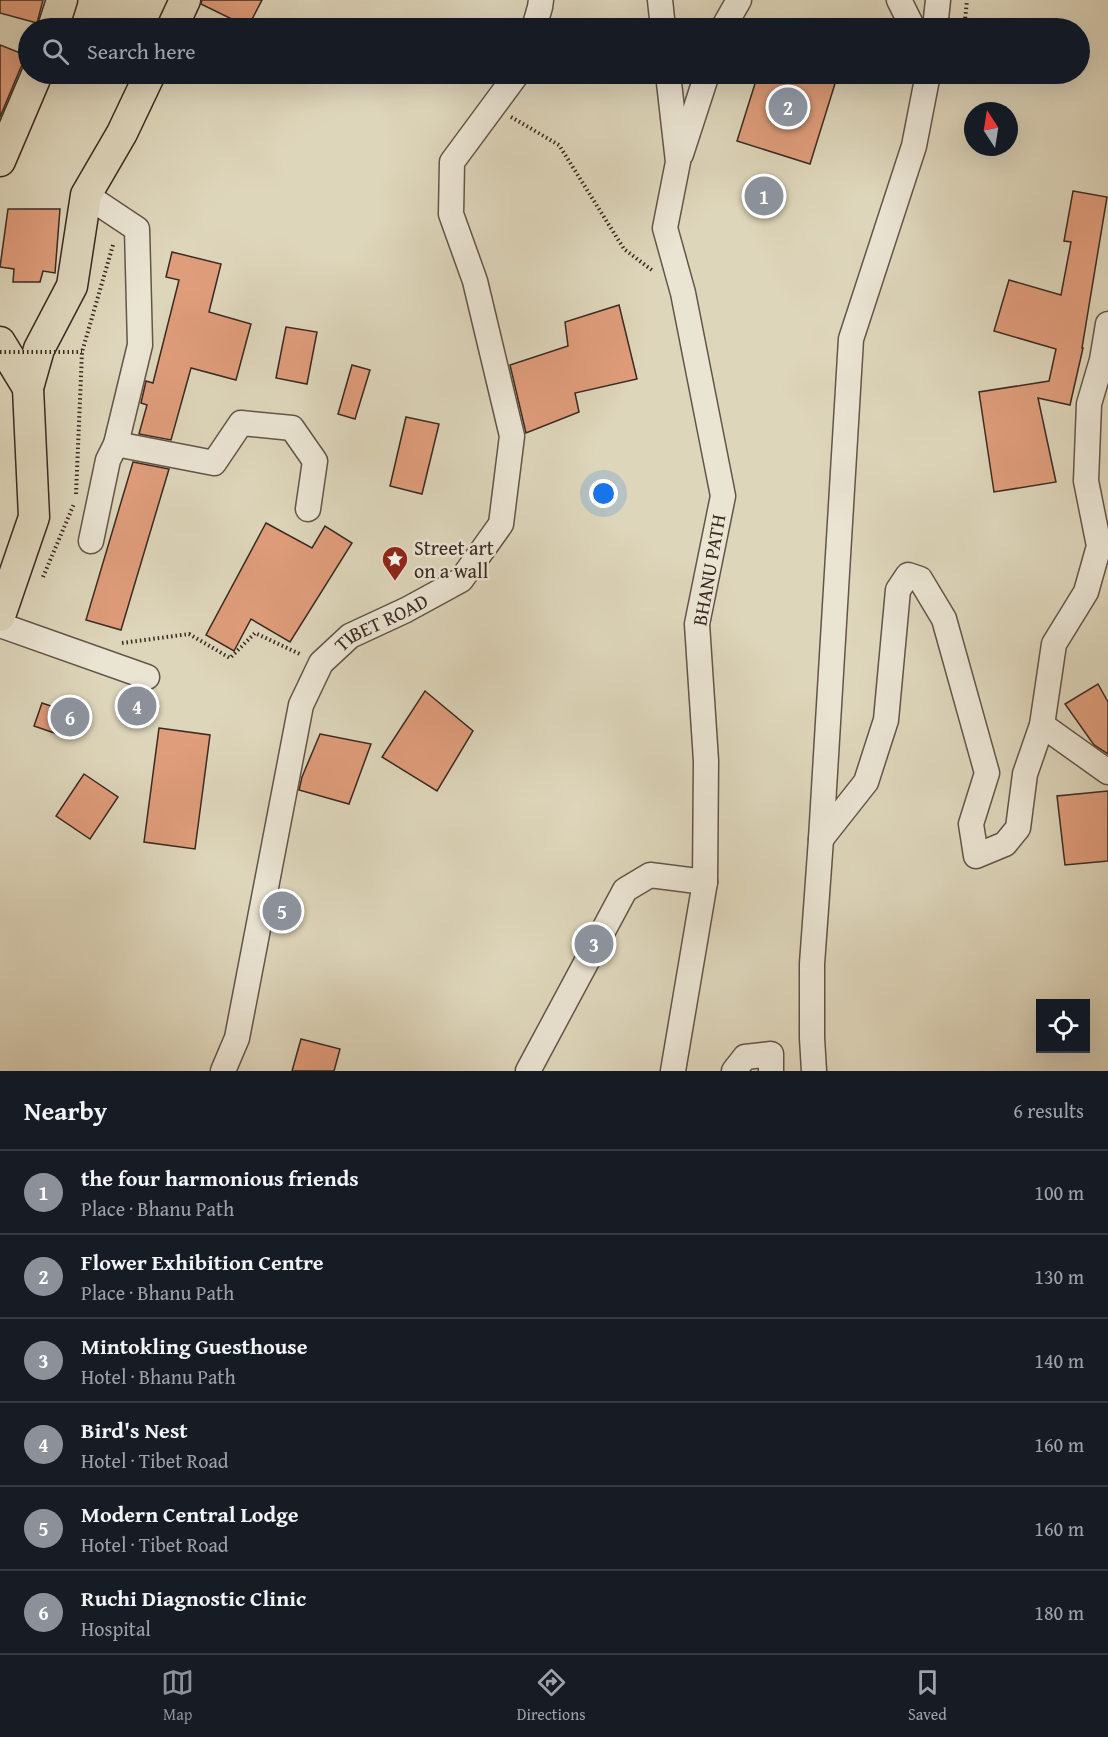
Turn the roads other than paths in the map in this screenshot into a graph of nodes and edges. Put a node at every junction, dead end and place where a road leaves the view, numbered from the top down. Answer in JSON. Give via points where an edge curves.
{"nodes":[{"id":1,"x":62,"y":0,"type":"edge"},
{"id":2,"x":185,"y":0,"type":"edge"},
{"id":3,"x":541,"y":0,"type":"edge"},
{"id":4,"x":660,"y":0,"type":"edge"},
{"id":5,"x":738,"y":0,"type":"edge"},
{"id":6,"x":899,"y":0,"type":"edge"},
{"id":7,"x":938,"y":0,"type":"edge"},
{"id":8,"x":56,"y":18,"type":"edge"},
{"id":9,"x":177,"y":18,"type":"edge"},
{"id":10,"x":536,"y":18,"type":"edge"},
{"id":11,"x":662,"y":18,"type":"edge"},
{"id":12,"x":728,"y":18,"type":"edge"},
{"id":13,"x":908,"y":18,"type":"edge"},
{"id":14,"x":936,"y":18,"type":"edge"},
{"id":15,"x":33,"y":84,"type":"edge"},
{"id":16,"x":145,"y":84,"type":"edge"},
{"id":17,"x":509,"y":84,"type":"edge"},
{"id":18,"x":669,"y":84,"type":"edge"},
{"id":19,"x":704,"y":84,"type":"edge"},
{"id":20,"x":926,"y":84,"type":"edge"},
{"id":21,"x":0,"y":161,"type":"edge"},
{"id":22,"x":678,"y":162,"type":"junction"},
{"id":23,"x":86,"y":195,"type":"junction"},
{"id":24,"x":1108,"y":324,"type":"edge"},
{"id":25,"x":0,"y":342,"type":"edge"},
{"id":26,"x":28,"y":387,"type":"junction"},
{"id":27,"x":116,"y":444,"type":"junction"},
{"id":28,"x":308,"y":509,"type":"dead end"},
{"id":29,"x":91,"y":541,"type":"dead end"},
{"id":30,"x":0,"y":616,"type":"edge"},
{"id":31,"x":0,"y":625,"type":"edge"},
{"id":32,"x":147,"y":677,"type":"dead end"},
{"id":33,"x":1042,"y":724,"type":"junction"},
{"id":34,"x":1108,"y":772,"type":"edge"},
{"id":35,"x":821,"y":839,"type":"junction"},
{"id":36,"x":705,"y":882,"type":"junction"},
{"id":37,"x":223,"y":1071,"type":"edge"},
{"id":38,"x":528,"y":1071,"type":"edge"},
{"id":39,"x":672,"y":1071,"type":"edge"},
{"id":40,"x":734,"y":1071,"type":"edge"},
{"id":41,"x":771,"y":1071,"type":"edge"},
{"id":42,"x":814,"y":1071,"type":"edge"}],
"edges":[{"from":1,"to":8,"type":"main road"},
{"from":2,"to":9,"type":"main road"},
{"from":3,"to":10,"type":"street"},
{"from":4,"to":11,"type":"street"},
{"from":5,"to":12,"type":"street"},
{"from":6,"to":13,"type":"street"},
{"from":7,"to":14,"type":"street"},
{"from":15,"to":21,"type":"main road"},
{"from":16,"to":23,"type":"main road"},
{"from":17,"to":37,"type":"street","name":"TIBET ROAD","via":[[452,162],[451,214],[475,281],[512,436],[501,524],[461,580],[350,636],[321,663],[301,705],[237,1038]]},
{"from":18,"to":22,"type":"street","name":"BHANU PATH"},
{"from":19,"to":22,"type":"street"},
{"from":20,"to":35,"type":"street","via":[[914,146],[851,339]]},
{"from":22,"to":36,"type":"street","name":"BHANU PATH","via":[[665,228],[723,496],[696,624],[706,761]]},
{"from":23,"to":26,"type":"main road","via":[[72,286],[39,349]]},
{"from":23,"to":27,"type":"street","via":[[137,229],[140,345]]},
{"from":24,"to":33,"type":"street","via":[[1089,404],[1086,481],[1099,546],[1086,592],[1054,644]]},
{"from":25,"to":26,"type":"main road"},
{"from":26,"to":30,"type":"main road","via":[[34,517]]},
{"from":27,"to":28,"type":"street","via":[[214,463],[241,423],[292,428],[315,461]]},
{"from":27,"to":29,"type":"street","via":[[108,460]]},
{"from":31,"to":32,"type":"street"},
{"from":33,"to":34,"type":"street"},
{"from":33,"to":35,"type":"street","via":[[1025,774],[1018,828],[1005,844],[976,856],[971,824],[987,773],[944,619],[920,579],[908,575],[898,590],[886,720],[866,782]]},
{"from":35,"to":42,"type":"street","via":[[812,964]]},
{"from":36,"to":38,"type":"street","via":[[650,875],[625,890]]},
{"from":36,"to":39,"type":"street","name":"BHANU PATH"},
{"from":40,"to":41,"type":"street","via":[[745,1058],[771,1054]]}]}
